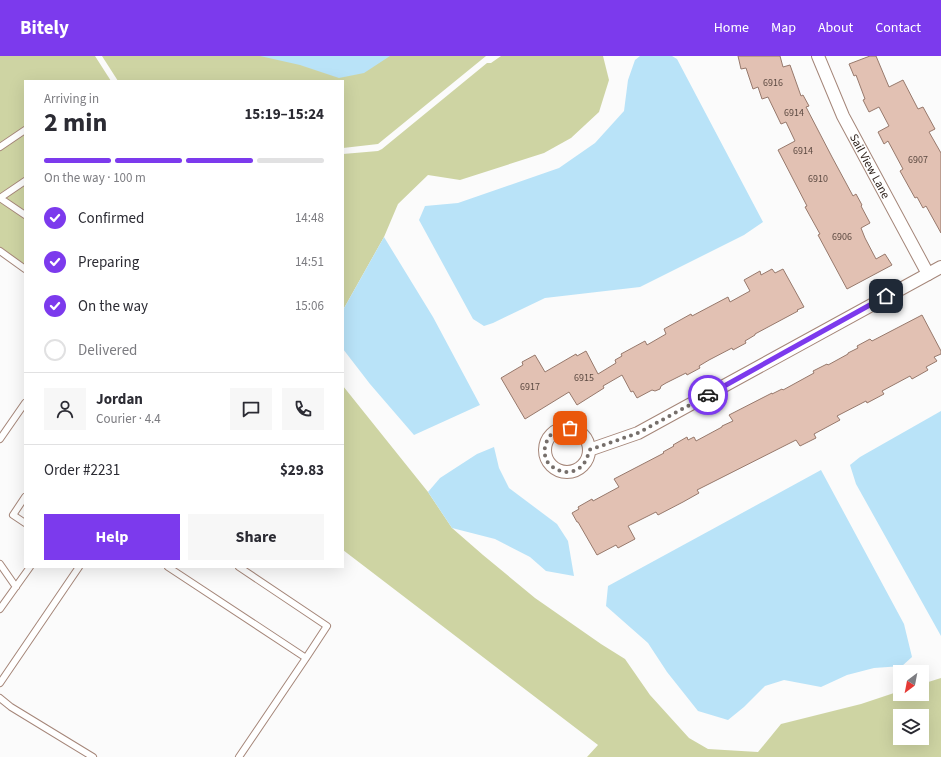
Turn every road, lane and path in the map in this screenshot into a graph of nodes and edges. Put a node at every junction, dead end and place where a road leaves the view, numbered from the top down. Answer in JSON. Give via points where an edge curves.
{"nodes":[{"id":1,"x":818,"y":56,"type":"edge"},
{"id":2,"x":24,"y":131,"type":"edge"},
{"id":3,"x":0,"y":147,"type":"edge"},
{"id":4,"x":24,"y":182,"type":"edge"},
{"id":5,"x":0,"y":198,"type":"edge"},
{"id":6,"x":24,"y":214,"type":"edge"},
{"id":7,"x":0,"y":251,"type":"edge"},
{"id":8,"x":941,"y":267,"type":"edge"},
{"id":9,"x":24,"y":268,"type":"edge"},
{"id":10,"x":928,"y":274,"type":"junction"},
{"id":11,"x":24,"y":404,"type":"edge"},
{"id":12,"x":0,"y":440,"type":"edge"},
{"id":13,"x":589,"y":450,"type":"dead end"},
{"id":14,"x":24,"y":498,"type":"edge"},
{"id":15,"x":24,"y":522,"type":"edge"},
{"id":16,"x":0,"y":564,"type":"edge"},
{"id":17,"x":29,"y":568,"type":"edge"},
{"id":18,"x":78,"y":568,"type":"edge"},
{"id":19,"x":170,"y":568,"type":"edge"},
{"id":20,"x":241,"y":568,"type":"edge"},
{"id":21,"x":16,"y":587,"type":"junction"},
{"id":22,"x":0,"y":609,"type":"edge"},
{"id":23,"x":306,"y":658,"type":"junction"},
{"id":24,"x":0,"y":683,"type":"edge"},
{"id":25,"x":0,"y":698,"type":"edge"},
{"id":26,"x":93,"y":757,"type":"edge"},
{"id":27,"x":239,"y":757,"type":"edge"}],
"edges":[{"from":1,"to":10,"type":"street","name":"Sail View Lane","via":[[843,116]]},
{"from":2,"to":3,"type":"lane"},
{"from":4,"to":5,"type":"lane"},
{"from":5,"to":6,"type":"lane"},
{"from":7,"to":9,"type":"lane"},
{"from":8,"to":10,"type":"street"},
{"from":10,"to":13,"type":"street","via":[[638,433]]},
{"from":11,"to":12,"type":"lane"},
{"from":14,"to":15,"type":"lane","via":[[13,515]]},
{"from":16,"to":21,"type":"lane"},
{"from":17,"to":21,"type":"lane"},
{"from":18,"to":24,"type":"lane"},
{"from":19,"to":23,"type":"lane"},
{"from":20,"to":23,"type":"lane","via":[[327,626]]},
{"from":21,"to":22,"type":"lane"},
{"from":23,"to":27,"type":"lane"},
{"from":25,"to":26,"type":"lane"}]}
